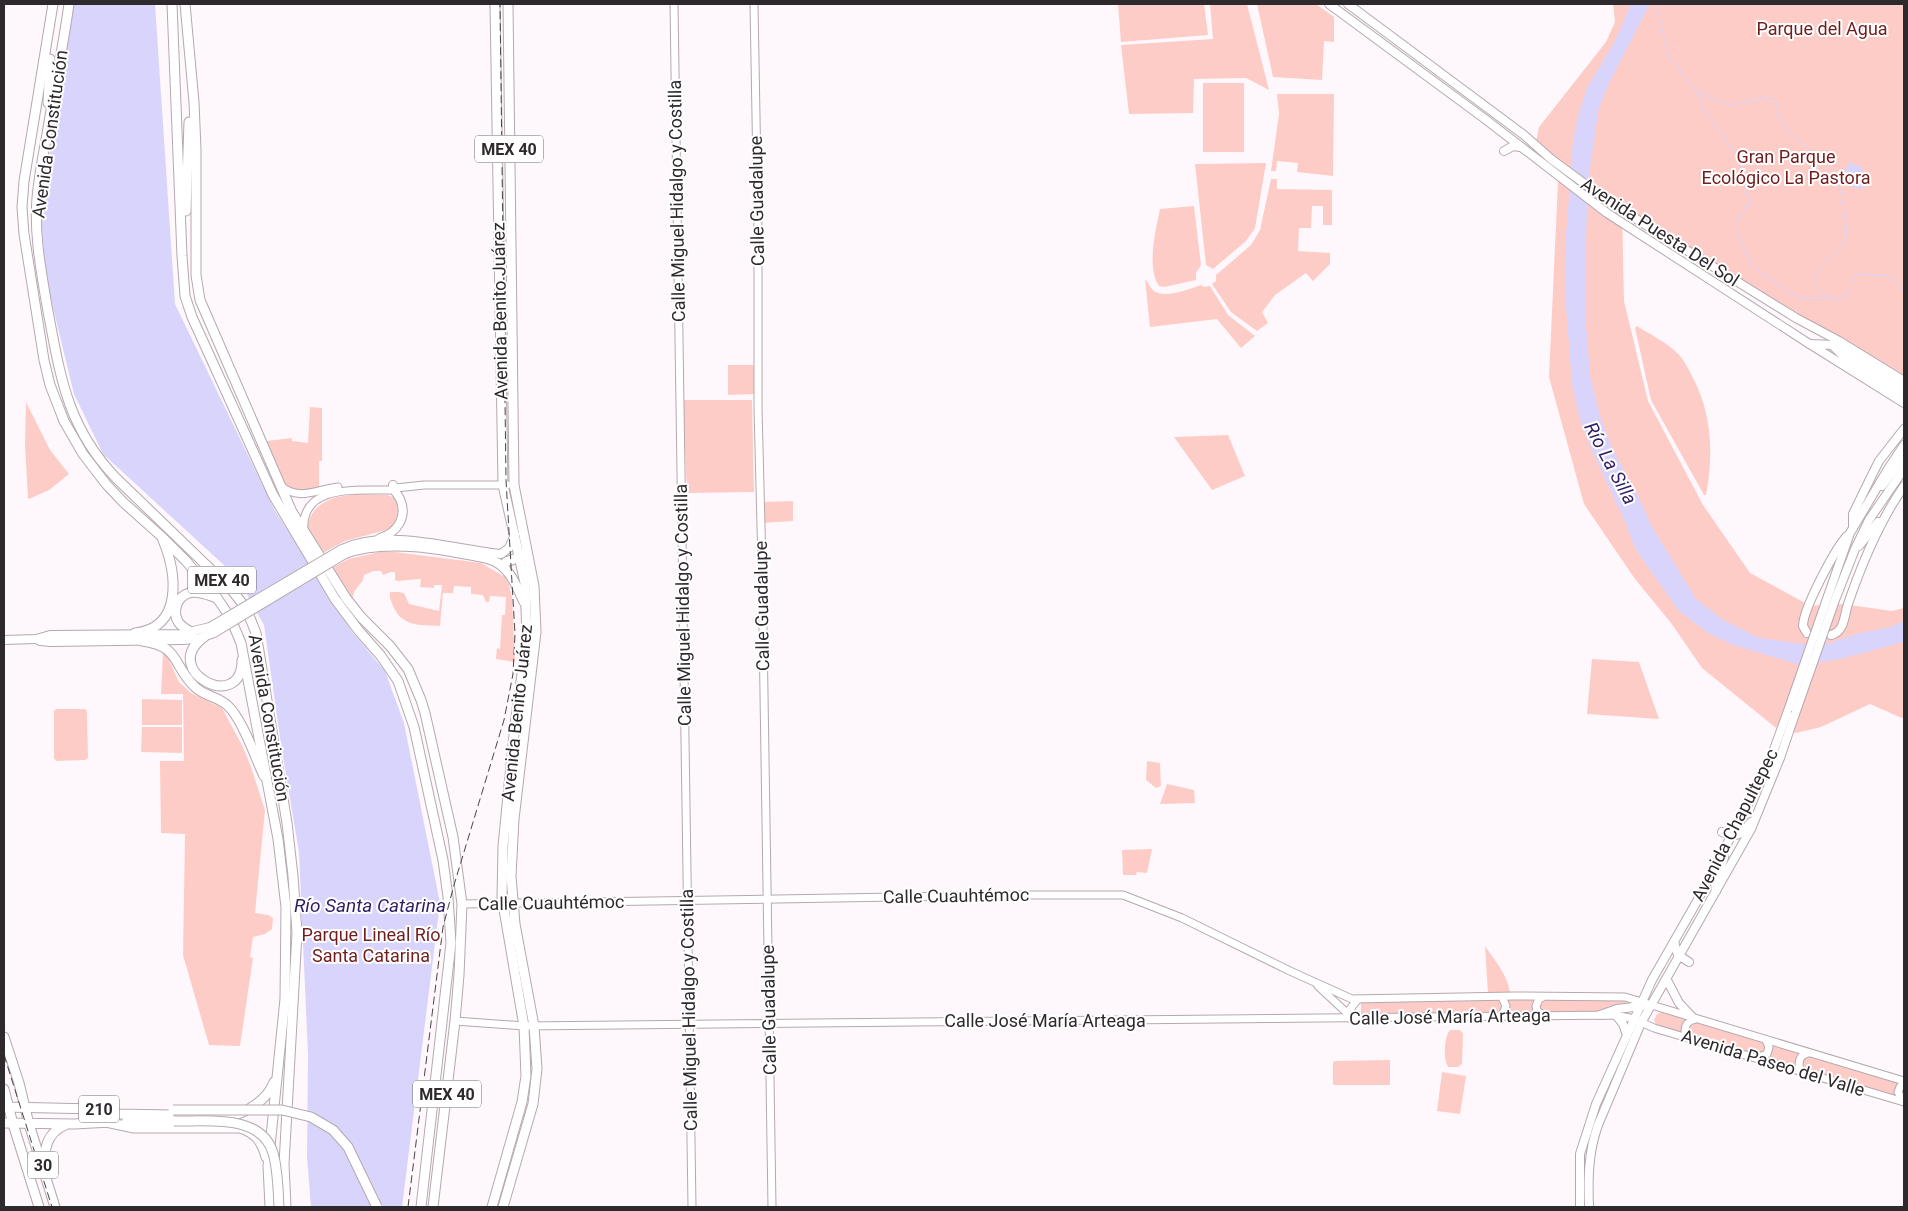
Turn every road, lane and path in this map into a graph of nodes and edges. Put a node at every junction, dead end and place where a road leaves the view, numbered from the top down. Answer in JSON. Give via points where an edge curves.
{"nodes":[{"id":1,"x":53,"y":4,"type":"edge"},
{"id":2,"x":69,"y":4,"type":"edge"},
{"id":3,"x":172,"y":4,"type":"edge"},
{"id":4,"x":185,"y":4,"type":"edge"},
{"id":5,"x":495,"y":4,"type":"edge"},
{"id":6,"x":508,"y":4,"type":"edge"},
{"id":7,"x":674,"y":4,"type":"edge"},
{"id":8,"x":754,"y":4,"type":"edge"},
{"id":9,"x":1329,"y":4,"type":"edge"},
{"id":10,"x":1348,"y":4,"type":"edge"},
{"id":11,"x":50,"y":26,"type":"junction"},
{"id":12,"x":190,"y":56,"type":"junction"},
{"id":13,"x":48,"y":126,"type":"junction"},
{"id":14,"x":1520,"y":147,"type":"junction"},
{"id":15,"x":1504,"y":151,"type":"dead end"},
{"id":16,"x":182,"y":256,"type":"junction"},
{"id":17,"x":1776,"y":306,"type":"junction"},
{"id":18,"x":1768,"y":317,"type":"junction"},
{"id":19,"x":1796,"y":318,"type":"junction"},
{"id":20,"x":1790,"y":332,"type":"junction"},
{"id":21,"x":1819,"y":332,"type":"junction"},
{"id":22,"x":1808,"y":344,"type":"junction"},
{"id":23,"x":1833,"y":346,"type":"junction"},
{"id":24,"x":1904,"y":380,"type":"edge"},
{"id":25,"x":1904,"y":386,"type":"edge"},
{"id":26,"x":1904,"y":394,"type":"edge"},
{"id":27,"x":1896,"y":398,"type":"junction"},
{"id":28,"x":1904,"y":403,"type":"edge"},
{"id":29,"x":1904,"y":408,"type":"edge"},
{"id":30,"x":1904,"y":430,"type":"edge"},
{"id":31,"x":1904,"y":445,"type":"edge"},
{"id":32,"x":1904,"y":457,"type":"edge"},
{"id":33,"x":1904,"y":469,"type":"edge"},
{"id":34,"x":280,"y":484,"type":"junction"},
{"id":35,"x":503,"y":485,"type":"junction"},
{"id":36,"x":514,"y":485,"type":"junction"},
{"id":37,"x":1904,"y":486,"type":"edge"},
{"id":38,"x":394,"y":488,"type":"junction"},
{"id":39,"x":1886,"y":512,"type":"junction"},
{"id":40,"x":1852,"y":530,"type":"junction"},
{"id":41,"x":304,"y":532,"type":"junction"},
{"id":42,"x":515,"y":535,"type":"junction"},
{"id":43,"x":162,"y":536,"type":"junction"},
{"id":44,"x":375,"y":540,"type":"junction"},
{"id":45,"x":527,"y":548,"type":"junction"},
{"id":46,"x":1854,"y":550,"type":"junction"},
{"id":47,"x":344,"y":551,"type":"junction"},
{"id":48,"x":489,"y":559,"type":"junction"},
{"id":49,"x":520,"y":561,"type":"junction"},
{"id":50,"x":506,"y":562,"type":"joint"},
{"id":51,"x":531,"y":567,"type":"junction"},
{"id":52,"x":217,"y":598,"type":"junction"},
{"id":53,"x":1832,"y":598,"type":"junction"},
{"id":54,"x":526,"y":607,"type":"junction"},
{"id":55,"x":212,"y":630,"type":"junction"},
{"id":56,"x":193,"y":632,"type":"junction"},
{"id":57,"x":135,"y":633,"type":"junction"},
{"id":58,"x":1807,"y":633,"type":"dead end"},
{"id":59,"x":1831,"y":635,"type":"dead end"},
{"id":60,"x":204,"y":637,"type":"junction"},
{"id":61,"x":36,"y":639,"type":"junction"},
{"id":62,"x":4,"y":640,"type":"edge"},
{"id":63,"x":142,"y":641,"type":"junction"},
{"id":64,"x":242,"y":650,"type":"junction"},
{"id":65,"x":269,"y":787,"type":"junction"},
{"id":66,"x":1759,"y":812,"type":"junction"},
{"id":67,"x":1722,"y":832,"type":"dead end"},
{"id":68,"x":1731,"y":836,"type":"junction"},
{"id":69,"x":1722,"y":852,"type":"junction"},
{"id":70,"x":1716,"y":891,"type":"junction"},
{"id":71,"x":768,"y":900,"type":"junction"},
{"id":72,"x":688,"y":901,"type":"junction"},
{"id":73,"x":502,"y":903,"type":"junction"},
{"id":74,"x":512,"y":903,"type":"junction"},
{"id":75,"x":462,"y":904,"type":"junction"},
{"id":76,"x":1674,"y":942,"type":"junction"},
{"id":77,"x":451,"y":943,"type":"junction"},
{"id":78,"x":1680,"y":957,"type":"junction"},
{"id":79,"x":1689,"y":962,"type":"dead end"},
{"id":80,"x":1667,"y":980,"type":"junction"},
{"id":81,"x":1312,"y":981,"type":"junction"},
{"id":82,"x":1502,"y":997,"type":"junction"},
{"id":83,"x":1543,"y":997,"type":"junction"},
{"id":84,"x":1428,"y":998,"type":"joint"},
{"id":85,"x":1358,"y":999,"type":"junction"},
{"id":86,"x":457,"y":1001,"type":"junction"},
{"id":87,"x":1641,"y":1004,"type":"junction"},
{"id":88,"x":1651,"y":1005,"type":"junction"},
{"id":89,"x":1348,"y":1015,"type":"junction"},
{"id":90,"x":1600,"y":1015,"type":"junction"},
{"id":91,"x":1502,"y":1016,"type":"junction"},
{"id":92,"x":1543,"y":1016,"type":"junction"},
{"id":93,"x":1616,"y":1016,"type":"junction"},
{"id":94,"x":1694,"y":1019,"type":"junction"},
{"id":95,"x":455,"y":1021,"type":"junction"},
{"id":96,"x":1638,"y":1021,"type":"junction"},
{"id":97,"x":689,"y":1023,"type":"junction"},
{"id":98,"x":768,"y":1023,"type":"junction"},
{"id":99,"x":524,"y":1026,"type":"junction"},
{"id":100,"x":534,"y":1026,"type":"junction"},
{"id":101,"x":1627,"y":1035,"type":"junction"},
{"id":102,"x":4,"y":1037,"type":"edge"},
{"id":103,"x":1690,"y":1038,"type":"junction"},
{"id":104,"x":1766,"y":1040,"type":"junction"},
{"id":105,"x":1808,"y":1052,"type":"junction"},
{"id":106,"x":1756,"y":1058,"type":"junction"},
{"id":107,"x":1800,"y":1071,"type":"junction"},
{"id":108,"x":278,"y":1073,"type":"junction"},
{"id":109,"x":1904,"y":1082,"type":"edge"},
{"id":110,"x":4,"y":1089,"type":"edge"},
{"id":111,"x":1904,"y":1102,"type":"edge"},
{"id":112,"x":1596,"y":1104,"type":"junction"},
{"id":113,"x":6,"y":1107,"type":"edge"},
{"id":114,"x":25,"y":1107,"type":"junction"},
{"id":115,"x":92,"y":1108,"type":"junction"},
{"id":116,"x":106,"y":1122,"type":"junction"},
{"id":117,"x":9,"y":1124,"type":"edge"},
{"id":118,"x":29,"y":1124,"type":"junction"},
{"id":119,"x":74,"y":1124,"type":"junction"},
{"id":120,"x":1598,"y":1125,"type":"junction"},
{"id":121,"x":268,"y":1166,"type":"junction"},
{"id":122,"x":44,"y":1168,"type":"junction"},
{"id":123,"x":1588,"y":1184,"type":"junction"},
{"id":124,"x":436,"y":1188,"type":"junction"},
{"id":125,"x":498,"y":1188,"type":"junction"},
{"id":126,"x":1579,"y":1190,"type":"junction"},
{"id":127,"x":504,"y":1203,"type":"edge"},
{"id":128,"x":39,"y":1207,"type":"edge"},
{"id":129,"x":55,"y":1207,"type":"edge"},
{"id":130,"x":270,"y":1207,"type":"edge"},
{"id":131,"x":279,"y":1207,"type":"edge"},
{"id":132,"x":286,"y":1207,"type":"edge"},
{"id":133,"x":376,"y":1207,"type":"edge"},
{"id":134,"x":421,"y":1207,"type":"edge"},
{"id":135,"x":433,"y":1207,"type":"edge"},
{"id":136,"x":438,"y":1207,"type":"edge"},
{"id":137,"x":492,"y":1207,"type":"edge"},
{"id":138,"x":692,"y":1207,"type":"edge"},
{"id":139,"x":772,"y":1207,"type":"edge"},
{"id":140,"x":1580,"y":1207,"type":"edge"},
{"id":141,"x":1588,"y":1207,"type":"edge"}],
"edges":[{"from":1,"to":11,"type":"main road","name":"Avenida Constitución","number":"MEX 40"},
{"from":2,"to":13,"type":"main road","name":"Avenida Constitución","number":"MEX 40"},
{"from":3,"to":16,"type":"main road","number":"MEX 40"},
{"from":4,"to":12,"type":"main road","number":"MEX 40"},
{"from":5,"to":35,"type":"main road","name":"Avenida Benito Juárez","number":"MEX 40"},
{"from":6,"to":36,"type":"main road","name":"Avenida Benito Juárez","number":"MEX 40"},
{"from":7,"to":72,"type":"street","name":"Calle Miguel Hidalgo y Costilla"},
{"from":8,"to":71,"type":"street","name":"Calle Guadalupe"},
{"from":9,"to":14,"type":"main road","name":"Avenida Puesta Del Sol"},
{"from":10,"to":17,"type":"main road","name":"Avenida Puesta Del Sol","via":[[1612,204]]},
{"from":11,"to":13,"type":"main road"},
{"from":11,"to":43,"type":"main road","name":"Avenida Constitución","number":"MEX 40","via":[[22,207],[44,360],[59,409],[83,454],[114,494]]},
{"from":12,"to":16,"type":"main road","via":[[189,159]]},
{"from":12,"to":34,"type":"main road","number":"MEX 40","via":[[196,150],[198,292]]},
{"from":13,"to":132,"type":"main road","name":"Avenida Constitución","number":"MEX 40","via":[[37,197],[36,234],[60,378],[72,411],[109,470],[236,594],[249,616],[258,642],[287,823],[297,932],[284,1164]]},
{"from":14,"to":15,"type":"main road","via":[[1513,146]]},
{"from":14,"to":18,"type":"main road","name":"Avenida Puesta Del Sol","via":[[1607,213]]},
{"from":16,"to":77,"type":"main road","number":"MEX 40","via":[[186,296],[192,317],[273,495],[335,599],[390,669],[406,698],[443,860]]},
{"from":17,"to":18,"type":"main road"},
{"from":17,"to":19,"type":"main road","name":"Avenida Puesta Del Sol"},
{"from":18,"to":20,"type":"main road","name":"Avenida Puesta Del Sol"},
{"from":19,"to":20,"type":"main road","via":[[1796,328]]},
{"from":19,"to":21,"type":"main road","name":"Avenida Puesta Del Sol"},
{"from":20,"to":22,"type":"main road","name":"Avenida Puesta Del Sol"},
{"from":21,"to":23,"type":"main road"},
{"from":21,"to":24,"type":"main road"},
{"from":22,"to":23,"type":"main road"},
{"from":22,"to":27,"type":"main road","name":"Avenida Puesta Del Sol"},
{"from":23,"to":25,"type":"main road"},
{"from":23,"to":26,"type":"main road","via":[[1846,359]]},
{"from":27,"to":28,"type":"main road","name":"Avenida Puesta Del Sol"},
{"from":27,"to":29,"type":"main road"},
{"from":30,"to":40,"type":"main road","via":[[1875,469],[1854,509]]},
{"from":31,"to":40,"type":"main road","name":"Avenida Chapultepec"},
{"from":32,"to":46,"type":"main road","via":[[1868,510]]},
{"from":33,"to":46,"type":"main road","name":"Avenida Chapultepec","via":[[1869,520]]},
{"from":34,"to":38,"type":"street","via":[[300,495],[338,487]]},
{"from":34,"to":41,"type":"main road","number":"MEX 40"},
{"from":35,"to":36,"type":"street"},
{"from":35,"to":38,"type":"street"},
{"from":35,"to":42,"type":"main road","name":"Avenida Benito Juárez","number":"MEX 40"},
{"from":36,"to":45,"type":"main road","name":"Avenida Benito Juárez","number":"MEX 40"},
{"from":37,"to":39,"type":"main road"},
{"from":38,"to":41,"type":"street","via":[[338,491],[323,496],[307,510]]},
{"from":38,"to":44,"type":"main road","via":[[402,504],[401,521],[394,532]]},
{"from":39,"to":46,"type":"main road"},
{"from":39,"to":59,"type":"main road","via":[[1847,605],[1841,628]]},
{"from":40,"to":53,"type":"main road","name":"Avenida Chapultepec"},
{"from":40,"to":58,"type":"main road","via":[[1841,543],[1807,608],[1803,624]]},
{"from":41,"to":75,"type":"main road","number":"MEX 40","via":[[346,598],[399,657],[416,687],[425,713],[453,837]]},
{"from":42,"to":44,"type":"main road","via":[[509,548],[501,554]]},
{"from":42,"to":49,"type":"main road","name":"Avenida Benito Juárez","number":"MEX 40"},
{"from":43,"to":52,"type":"main road","name":"Avenida Constitución","number":"MEX 40"},
{"from":43,"to":57,"type":"main road","via":[[171,568],[170,608],[157,627]]},
{"from":44,"to":47,"type":"main road","via":[[357,543]]},
{"from":45,"to":49,"type":"main road"},
{"from":45,"to":51,"type":"main road","name":"Avenida Benito Juárez","number":"MEX 40"},
{"from":46,"to":53,"type":"main road","name":"Avenida Chapultepec"},
{"from":47,"to":48,"type":"main road","via":[[392,545]]},
{"from":47,"to":55,"type":"main road","bridge":true},
{"from":48,"to":50,"type":"main road"},
{"from":48,"to":54,"type":"main road","via":[[509,573]]},
{"from":49,"to":50,"type":"main road"},
{"from":49,"to":51,"type":"main road"},
{"from":49,"to":54,"type":"main road","name":"Avenida Benito Juárez","number":"MEX 40"},
{"from":51,"to":74,"type":"main road","name":"Avenida Benito Juárez","number":"MEX 40","via":[[536,605],[536,644],[512,849]]},
{"from":52,"to":56,"type":"main road","via":[[193,592],[179,601],[176,610],[178,620],[182,627]]},
{"from":52,"to":64,"type":"main road","name":"Avenida Constitución","number":"MEX 40","via":[[234,624]]},
{"from":53,"to":66,"type":"main road","name":"Avenida Chapultepec","bridge":true},
{"from":53,"to":68,"type":"main road","name":"Avenida Chapultepec","bridge":true,"via":[[1768,766]]},
{"from":54,"to":73,"type":"main road","name":"Avenida Benito Juárez","number":"MEX 40","via":[[527,644],[503,846]]},
{"from":55,"to":56,"type":"main road"},
{"from":55,"to":60,"type":"main road"},
{"from":56,"to":57,"type":"main road"},
{"from":57,"to":61,"type":"main road","via":[[50,635]]},
{"from":60,"to":63,"type":"main road"},
{"from":60,"to":64,"type":"main road","via":[[195,646],[192,662],[198,677],[208,684],[221,686],[236,678],[242,665]]},
{"from":61,"to":62,"type":"main road"},
{"from":61,"to":63,"type":"main road","via":[[50,642]]},
{"from":63,"to":65,"type":"main road","via":[[157,644],[170,652],[195,687],[229,707],[238,719]]},
{"from":64,"to":65,"type":"main road","name":"Avenida Constitución","number":"MEX 40"},
{"from":65,"to":108,"type":"main road","name":"Avenida Constitución","number":"MEX 40","via":[[286,915],[285,999]]},
{"from":66,"to":68,"type":"main road","via":[[1738,835]]},
{"from":66,"to":70,"type":"main road","name":"Avenida Chapultepec"},
{"from":67,"to":68,"type":"main road"},
{"from":68,"to":69,"type":"main road","name":"Avenida Chapultepec"},
{"from":69,"to":70,"type":"main road","via":[[1724,858],[1715,883]]},
{"from":69,"to":76,"type":"main road","name":"Avenida Chapultepec"},
{"from":70,"to":78,"type":"main road","name":"Avenida Chapultepec"},
{"from":71,"to":72,"type":"street","name":"Calle Cuauhtémoc"},
{"from":71,"to":81,"type":"street","name":"Calle Cuauhtémoc","via":[[1123,895],[1182,918]]},
{"from":71,"to":98,"type":"street","name":"Calle Guadalupe"},
{"from":72,"to":74,"type":"street","name":"Calle Cuauhtémoc"},
{"from":72,"to":97,"type":"street","name":"Calle Miguel Hidalgo y Costilla"},
{"from":73,"to":74,"type":"street","name":"Calle Cuauhtémoc"},
{"from":73,"to":75,"type":"street","name":"Calle Cuauhtémoc"},
{"from":73,"to":99,"type":"main road","name":"Avenida Benito Juárez","number":"MEX 40"},
{"from":74,"to":100,"type":"main road","name":"Avenida Benito Juárez","number":"MEX 40"},
{"from":75,"to":86,"type":"main road","number":"MEX 40"},
{"from":76,"to":78,"type":"main road"},
{"from":76,"to":87,"type":"main road","name":"Avenida Chapultepec"},
{"from":77,"to":86,"type":"main road"},
{"from":77,"to":134,"type":"main road","number":"MEX 40"},
{"from":78,"to":79,"type":"main road"},
{"from":78,"to":80,"type":"main road","name":"Avenida Chapultepec"},
{"from":80,"to":88,"type":"main road","name":"Avenida Chapultepec"},
{"from":80,"to":94,"type":"main road","via":[[1678,1003]]},
{"from":81,"to":85,"type":"street","name":"Calle Cuauhtémoc"},
{"from":81,"to":89,"type":"street"},
{"from":82,"to":83,"type":"street","name":"Calle José María Arteaga"},
{"from":82,"to":84,"type":"street","name":"Calle José María Arteaga"},
{"from":82,"to":91,"type":"street","via":[[1506,1006]]},
{"from":83,"to":87,"type":"street","name":"Calle José María Arteaga","via":[[1617,997]]},
{"from":83,"to":92,"type":"street","via":[[1536,1006]]},
{"from":84,"to":85,"type":"street","name":"Calle Cuauhtémoc"},
{"from":85,"to":89,"type":"street"},
{"from":86,"to":95,"type":"main road","number":"MEX 40"},
{"from":87,"to":88,"type":"main road"},
{"from":87,"to":90,"type":"main road"},
{"from":87,"to":96,"type":"main road","name":"Avenida Chapultepec"},
{"from":88,"to":94,"type":"street","name":"Avenida Paseo del Valle"},
{"from":88,"to":96,"type":"main road","name":"Avenida Chapultepec"},
{"from":89,"to":91,"type":"street","name":"Calle José María Arteaga"},
{"from":89,"to":98,"type":"street","name":"Calle José María Arteaga"},
{"from":90,"to":92,"type":"street","name":"Calle José María Arteaga"},
{"from":90,"to":93,"type":"street","name":"Calle José María Arteaga"},
{"from":91,"to":92,"type":"street","name":"Calle José María Arteaga"},
{"from":93,"to":96,"type":"street","name":"Calle José María Arteaga"},
{"from":93,"to":101,"type":"main road"},
{"from":94,"to":103,"type":"street","via":[[1685,1026]]},
{"from":94,"to":104,"type":"street","name":"Avenida Paseo del Valle"},
{"from":95,"to":99,"type":"street","name":"Calle José María Arteaga"},
{"from":95,"to":124,"type":"main road","number":"MEX 40"},
{"from":96,"to":101,"type":"main road","name":"Avenida Chapultepec"},
{"from":96,"to":103,"type":"street","name":"Avenida Paseo del Valle"},
{"from":96,"to":120,"type":"main road","name":"Avenida Chapultepec"},
{"from":97,"to":98,"type":"street","name":"Calle José María Arteaga"},
{"from":97,"to":100,"type":"street","name":"Calle José María Arteaga"},
{"from":97,"to":138,"type":"street","name":"Calle Miguel Hidalgo y Costilla"},
{"from":98,"to":139,"type":"street","name":"Calle Guadalupe"},
{"from":99,"to":100,"type":"street","name":"Calle José María Arteaga"},
{"from":99,"to":125,"type":"main road","name":"Avenida Benito Juárez","number":"MEX 40","via":[[526,1076],[522,1102]]},
{"from":100,"to":127,"type":"main road","name":"Avenida Benito Juárez","number":"MEX 40","via":[[537,1068],[534,1097]]},
{"from":101,"to":112,"type":"main road","name":"Avenida Chapultepec"},
{"from":102,"to":114,"type":"main road","number":"30"},
{"from":103,"to":106,"type":"street","name":"Avenida Paseo del Valle"},
{"from":104,"to":105,"type":"street","name":"Avenida Paseo del Valle"},
{"from":104,"to":106,"type":"street","via":[[1767,1054]]},
{"from":105,"to":107,"type":"street","via":[[1800,1057]]},
{"from":105,"to":109,"type":"street","name":"Avenida Paseo del Valle"},
{"from":106,"to":107,"type":"street","name":"Avenida Paseo del Valle"},
{"from":107,"to":111,"type":"street","name":"Avenida Paseo del Valle"},
{"from":108,"to":115,"type":"main road","via":[[266,1095],[248,1110],[231,1116],[116,1114]]},
{"from":108,"to":121,"type":"main road","name":"Avenida Constitución","number":"MEX 40"},
{"from":109,"to":111,"type":"street","via":[[1898,1092]]},
{"from":110,"to":113,"type":"main road","number":"30"},
{"from":112,"to":120,"type":"main road","via":[[1599,1107]]},
{"from":112,"to":126,"type":"main road","name":"Avenida Chapultepec","via":[[1581,1148]]},
{"from":113,"to":114,"type":"main road","number":"210"},
{"from":113,"to":117,"type":"main road","number":"30"},
{"from":114,"to":115,"type":"main road","number":"210"},
{"from":114,"to":118,"type":"main road","number":"30"},
{"from":115,"to":133,"type":"main road","number":"210","bridge":true,"via":[[282,1110],[311,1117],[333,1130],[348,1147]]},
{"from":116,"to":119,"type":"main road","number":"210"},
{"from":116,"to":121,"type":"main road","via":[[134,1128],[240,1128],[253,1133],[262,1144]]},
{"from":116,"to":131,"type":"main road","number":"210","bridge":true,"via":[[174,1121],[248,1126],[269,1144],[273,1154]]},
{"from":117,"to":118,"type":"main road","number":"210"},
{"from":117,"to":128,"type":"main road","number":"30"},
{"from":118,"to":119,"type":"main road","number":"210"},
{"from":118,"to":122,"type":"main road","number":"30"},
{"from":119,"to":122,"type":"main road","via":[[59,1128],[50,1136]]},
{"from":120,"to":123,"type":"main road","name":"Avenida Chapultepec","via":[[1590,1152]]},
{"from":121,"to":130,"type":"main road","name":"Avenida Constitución","number":"MEX 40"},
{"from":122,"to":129,"type":"main road","number":"30"},
{"from":123,"to":126,"type":"main road"},
{"from":123,"to":141,"type":"main road","name":"Avenida Chapultepec"},
{"from":124,"to":135,"type":"main road","number":"MEX 40"},
{"from":124,"to":136,"type":"main road"},
{"from":125,"to":127,"type":"main road"},
{"from":125,"to":137,"type":"main road","name":"Avenida Benito Juárez","number":"MEX 40"},
{"from":126,"to":140,"type":"main road","name":"Avenida Chapultepec"},
{"from":126,"to":141,"type":"main road"}]}
